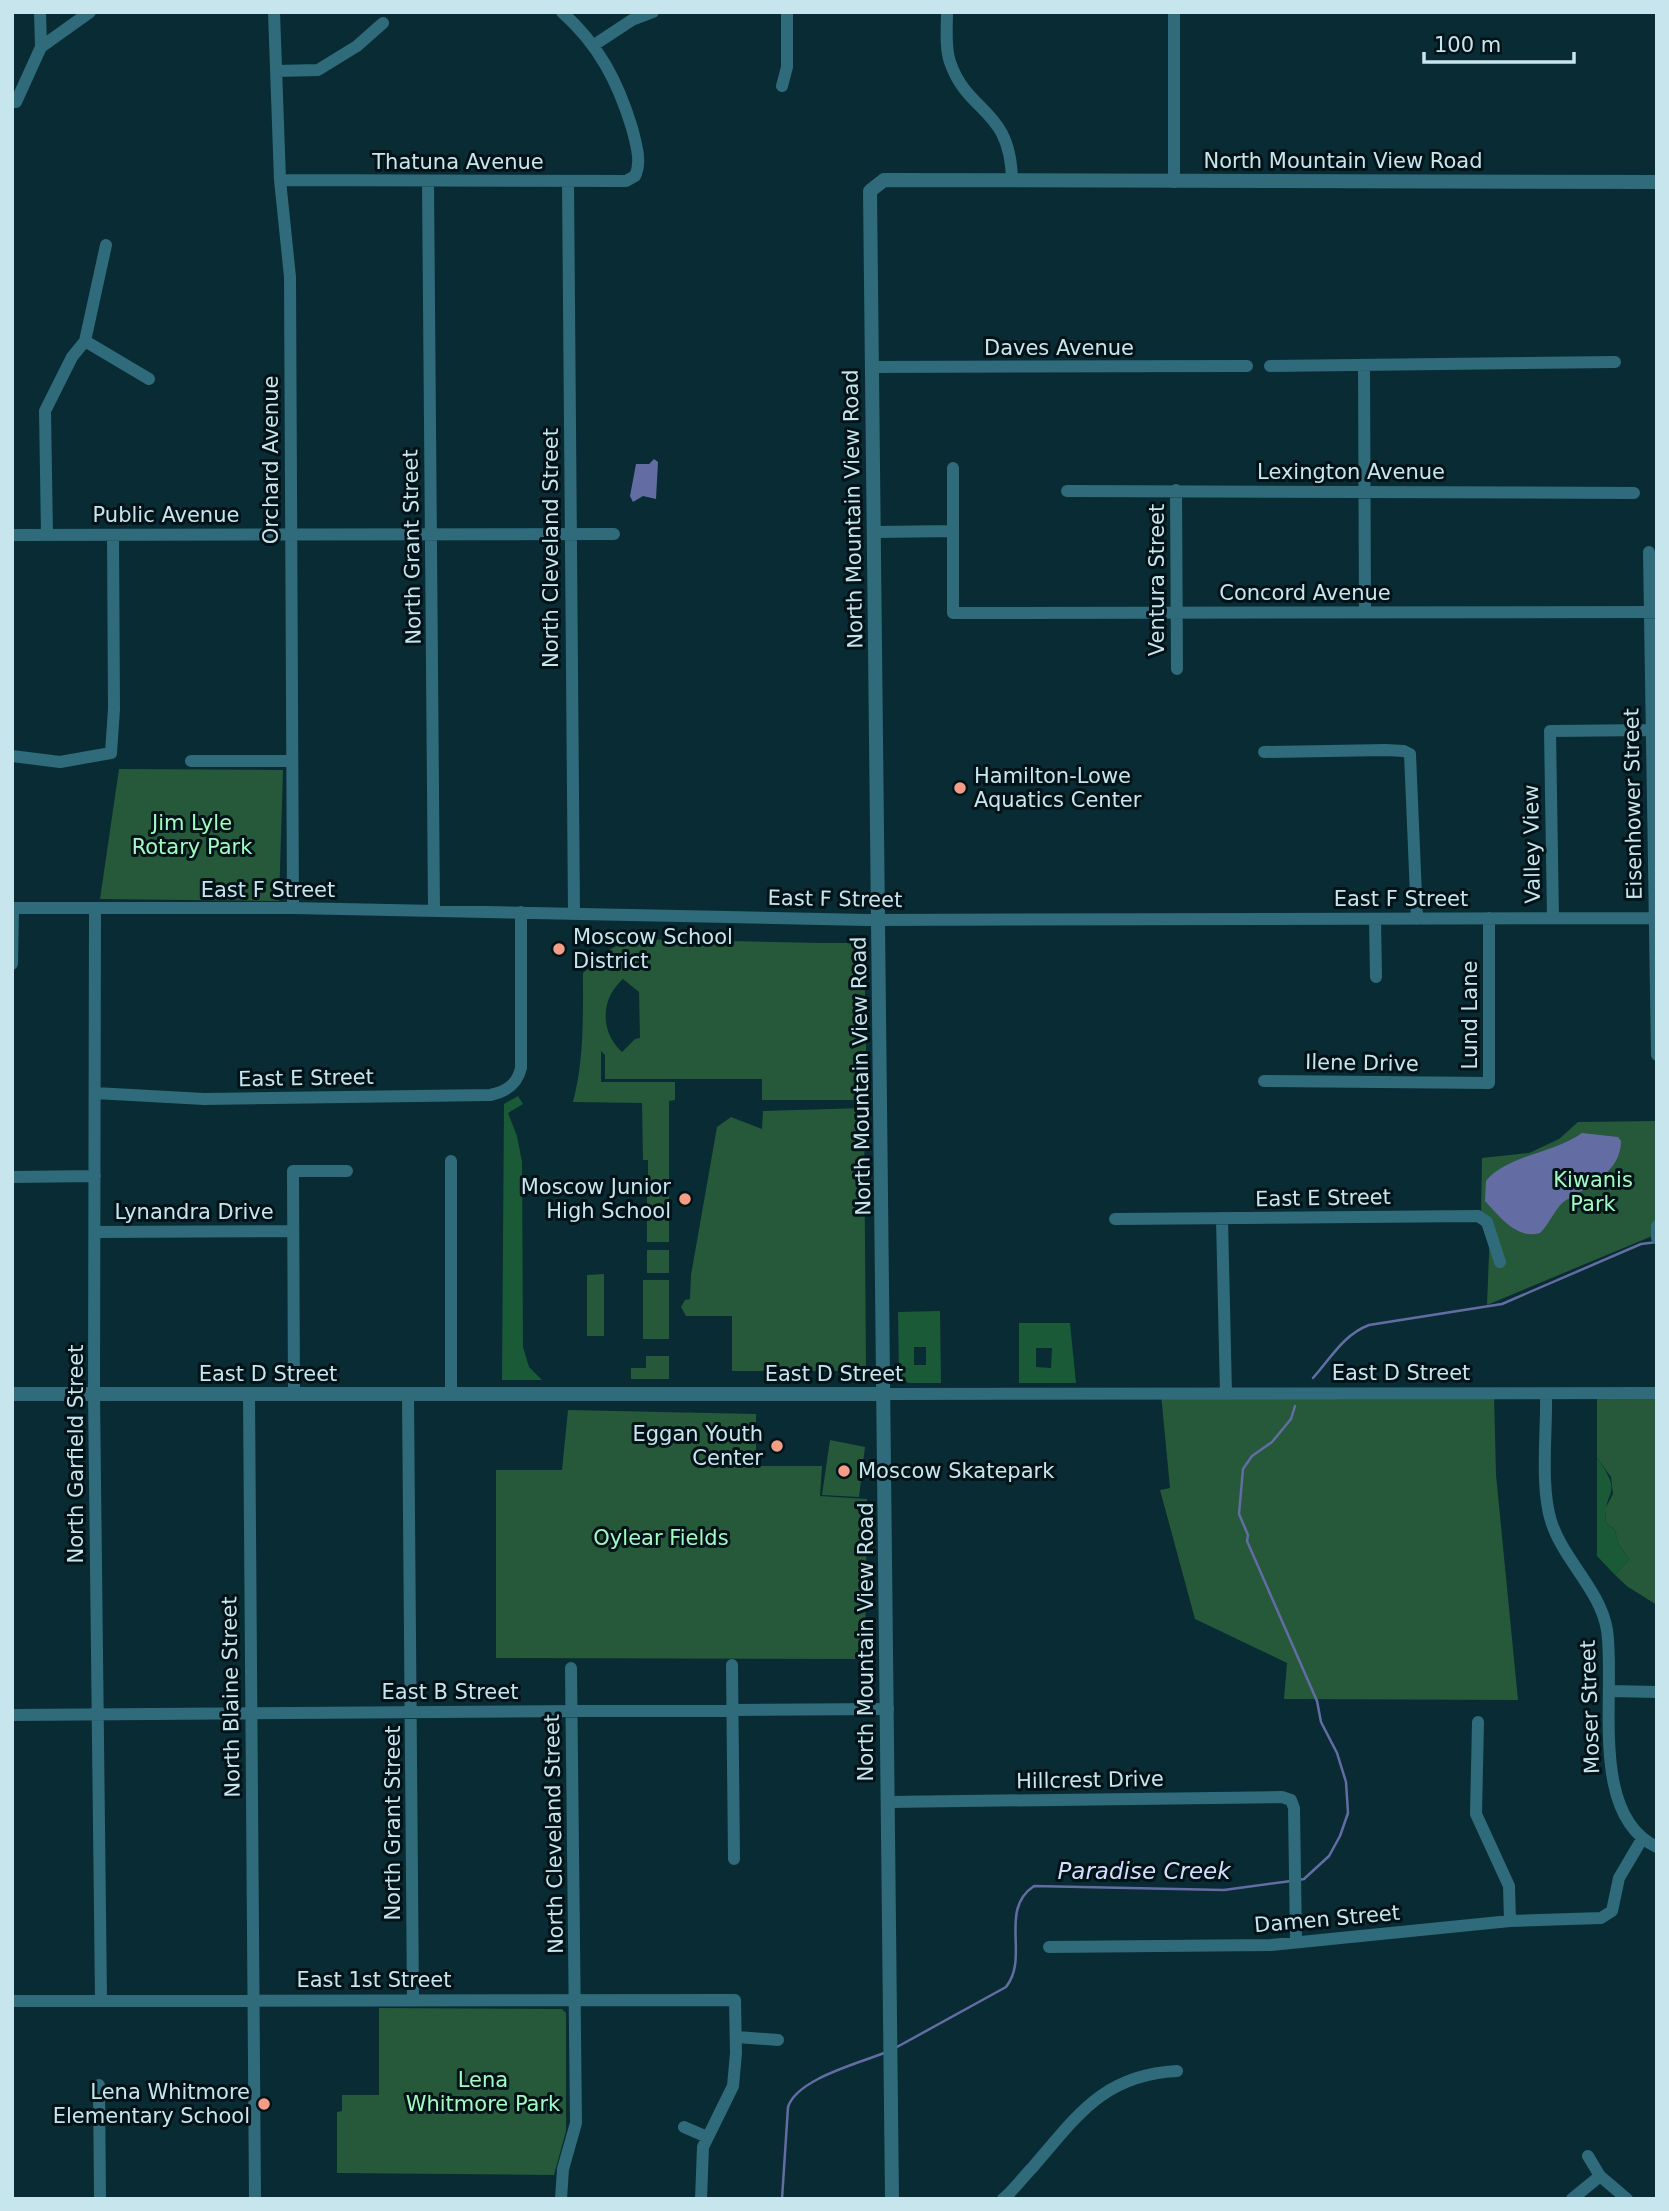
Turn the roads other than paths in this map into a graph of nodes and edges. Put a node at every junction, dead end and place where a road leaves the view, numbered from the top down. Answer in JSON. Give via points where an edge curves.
{"nodes":[{"id":1,"x":40,"y":12,"type":"edge"},
{"id":2,"x":90,"y":12,"type":"edge"},
{"id":3,"x":274,"y":12,"type":"edge"},
{"id":4,"x":562,"y":12,"type":"edge"},
{"id":5,"x":653,"y":12,"type":"edge"},
{"id":6,"x":787,"y":12,"type":"edge"},
{"id":7,"x":947,"y":12,"type":"edge"},
{"id":8,"x":1174,"y":12,"type":"edge"},
{"id":9,"x":383,"y":23,"type":"dead end"},
{"id":10,"x":594,"y":45,"type":"junction"},
{"id":11,"x":41,"y":47,"type":"junction"},
{"id":12,"x":276,"y":71,"type":"junction"},
{"id":13,"x":782,"y":86,"type":"dead end"},
{"id":14,"x":16,"y":103,"type":"dead end"},
{"id":15,"x":280,"y":180,"type":"junction"},
{"id":16,"x":1012,"y":181,"type":"junction"},
{"id":17,"x":428,"y":182,"type":"junction"},
{"id":18,"x":568,"y":182,"type":"junction"},
{"id":19,"x":1174,"y":182,"type":"junction"},
{"id":20,"x":1657,"y":182,"type":"edge"},
{"id":21,"x":106,"y":245,"type":"dead end"},
{"id":22,"x":85,"y":341,"type":"junction"},
{"id":23,"x":1615,"y":362,"type":"dead end"},
{"id":24,"x":1247,"y":366,"type":"dead end"},
{"id":25,"x":1270,"y":366,"type":"dead end"},
{"id":26,"x":1364,"y":366,"type":"junction"},
{"id":27,"x":871,"y":368,"type":"junction"},
{"id":28,"x":149,"y":379,"type":"dead end"},
{"id":29,"x":953,"y":468,"type":"dead end"},
{"id":30,"x":1176,"y":490,"type":"junction"},
{"id":31,"x":1067,"y":491,"type":"dead end"},
{"id":32,"x":1363,"y":492,"type":"junction"},
{"id":33,"x":1634,"y":493,"type":"dead end"},
{"id":34,"x":953,"y":531,"type":"junction"},
{"id":35,"x":876,"y":532,"type":"junction"},
{"id":36,"x":431,"y":534,"type":"junction"},
{"id":37,"x":571,"y":534,"type":"junction"},
{"id":38,"x":614,"y":534,"type":"dead end"},
{"id":39,"x":12,"y":535,"type":"edge"},
{"id":40,"x":47,"y":535,"type":"junction"},
{"id":41,"x":113,"y":535,"type":"junction"},
{"id":42,"x":291,"y":535,"type":"junction"},
{"id":43,"x":1649,"y":552,"type":"dead end"},
{"id":44,"x":1177,"y":611,"type":"junction"},
{"id":45,"x":1365,"y":612,"type":"junction"},
{"id":46,"x":1653,"y":612,"type":"edge"},
{"id":47,"x":1177,"y":669,"type":"dead end"},
{"id":48,"x":1651,"y":730,"type":"junction"},
{"id":49,"x":1264,"y":752,"type":"dead end"},
{"id":50,"x":12,"y":756,"type":"edge"},
{"id":51,"x":191,"y":761,"type":"dead end"},
{"id":52,"x":292,"y":761,"type":"junction"},
{"id":53,"x":12,"y":908,"type":"edge"},
{"id":54,"x":293,"y":908,"type":"junction"},
{"id":55,"x":95,"y":909,"type":"junction"},
{"id":56,"x":435,"y":911,"type":"junction"},
{"id":57,"x":521,"y":912,"type":"junction"},
{"id":58,"x":574,"y":914,"type":"junction"},
{"id":59,"x":1489,"y":918,"type":"junction"},
{"id":60,"x":1553,"y":918,"type":"junction"},
{"id":61,"x":1656,"y":918,"type":"edge"},
{"id":62,"x":1375,"y":919,"type":"junction"},
{"id":63,"x":1417,"y":919,"type":"junction"},
{"id":64,"x":880,"y":920,"type":"junction"},
{"id":65,"x":12,"y":964,"type":"edge"},
{"id":66,"x":1376,"y":976,"type":"dead end"},
{"id":67,"x":1657,"y":1055,"type":"edge"},
{"id":68,"x":1264,"y":1081,"type":"dead end"},
{"id":69,"x":1459,"y":1083,"type":"joint"},
{"id":70,"x":95,"y":1094,"type":"junction"},
{"id":71,"x":451,"y":1161,"type":"dead end"},
{"id":72,"x":346,"y":1171,"type":"dead end"},
{"id":73,"x":95,"y":1176,"type":"junction"},
{"id":74,"x":12,"y":1177,"type":"edge"},
{"id":75,"x":1115,"y":1219,"type":"dead end"},
{"id":76,"x":1222,"y":1219,"type":"junction"},
{"id":77,"x":1657,"y":1226,"type":"edge"},
{"id":78,"x":293,"y":1231,"type":"junction"},
{"id":79,"x":94,"y":1232,"type":"junction"},
{"id":80,"x":1657,"y":1236,"type":"edge"},
{"id":81,"x":1500,"y":1262,"type":"dead end"},
{"id":82,"x":1657,"y":1386,"type":"edge"},
{"id":83,"x":1657,"y":1392,"type":"edge"},
{"id":84,"x":12,"y":1394,"type":"edge"},
{"id":85,"x":94,"y":1394,"type":"junction"},
{"id":86,"x":450,"y":1394,"type":"junction"},
{"id":87,"x":886,"y":1394,"type":"junction"},
{"id":88,"x":1226,"y":1394,"type":"junction"},
{"id":89,"x":1546,"y":1394,"type":"junction"},
{"id":90,"x":249,"y":1395,"type":"junction"},
{"id":91,"x":294,"y":1395,"type":"junction"},
{"id":92,"x":408,"y":1395,"type":"junction"},
{"id":93,"x":732,"y":1665,"type":"dead end"},
{"id":94,"x":570,"y":1668,"type":"dead end"},
{"id":95,"x":1610,"y":1691,"type":"junction"},
{"id":96,"x":1657,"y":1692,"type":"edge"},
{"id":97,"x":733,"y":1709,"type":"junction"},
{"id":98,"x":888,"y":1709,"type":"junction"},
{"id":99,"x":412,"y":1711,"type":"junction"},
{"id":100,"x":571,"y":1711,"type":"junction"},
{"id":101,"x":249,"y":1713,"type":"junction"},
{"id":102,"x":98,"y":1714,"type":"junction"},
{"id":103,"x":12,"y":1715,"type":"edge"},
{"id":104,"x":1478,"y":1722,"type":"dead end"},
{"id":105,"x":888,"y":1802,"type":"junction"},
{"id":106,"x":1642,"y":1839,"type":"junction"},
{"id":107,"x":1657,"y":1847,"type":"edge"},
{"id":108,"x":734,"y":1859,"type":"dead end"},
{"id":109,"x":1510,"y":1920,"type":"junction"},
{"id":110,"x":1296,"y":1941,"type":"junction"},
{"id":111,"x":1049,"y":1947,"type":"dead end"},
{"id":112,"x":101,"y":1999,"type":"junction"},
{"id":113,"x":254,"y":1999,"type":"junction"},
{"id":114,"x":413,"y":2000,"type":"junction"},
{"id":115,"x":575,"y":2000,"type":"junction"},
{"id":116,"x":12,"y":2001,"type":"edge"},
{"id":117,"x":737,"y":2037,"type":"junction"},
{"id":118,"x":778,"y":2040,"type":"dead end"},
{"id":119,"x":1177,"y":2071,"type":"dead end"},
{"id":120,"x":99,"y":2085,"type":"dead end"},
{"id":121,"x":684,"y":2127,"type":"dead end"},
{"id":122,"x":707,"y":2137,"type":"junction"},
{"id":123,"x":1588,"y":2156,"type":"dead end"},
{"id":124,"x":1600,"y":2176,"type":"junction"},
{"id":125,"x":100,"y":2199,"type":"edge"},
{"id":126,"x":255,"y":2199,"type":"edge"},
{"id":127,"x":562,"y":2199,"type":"edge"},
{"id":128,"x":701,"y":2199,"type":"edge"},
{"id":129,"x":892,"y":2199,"type":"edge"},
{"id":130,"x":1003,"y":2199,"type":"edge"},
{"id":131,"x":1572,"y":2199,"type":"edge"},
{"id":132,"x":1626,"y":2199,"type":"edge"}],
"edges":[{"from":1,"to":11,"type":"street"},
{"from":2,"to":11,"type":"street"},
{"from":3,"to":12,"type":"street","name":"Orchard Avenue"},
{"from":4,"to":10,"type":"street"},
{"from":5,"to":10,"type":"street"},
{"from":6,"to":13,"type":"street","via":[[787,67]]},
{"from":7,"to":16,"type":"street","via":[[949,61],[1000,126],[1007,141]]},
{"from":8,"to":19,"type":"street"},
{"from":9,"to":12,"type":"street","via":[[318,70]]},
{"from":10,"to":18,"type":"street","name":"Thatuna Avenue","via":[[622,94],[638,159],[635,176],[626,181]]},
{"from":11,"to":14,"type":"street"},
{"from":12,"to":15,"type":"street","name":"Orchard Avenue"},
{"from":15,"to":17,"type":"street","name":"Thatuna Avenue"},
{"from":15,"to":42,"type":"street","name":"Orchard Avenue","via":[[290,277]]},
{"from":16,"to":19,"type":"street","name":"North Mountain View Road"},
{"from":16,"to":27,"type":"street","name":"North Mountain View Road","via":[[884,180],[870,191]]},
{"from":17,"to":18,"type":"street","name":"Thatuna Avenue"},
{"from":17,"to":36,"type":"street","name":"North Grant Street"},
{"from":18,"to":37,"type":"street","name":"North Cleveland Street"},
{"from":19,"to":20,"type":"street","name":"North Mountain View Road"},
{"from":21,"to":22,"type":"street"},
{"from":22,"to":28,"type":"street"},
{"from":22,"to":40,"type":"street","via":[[45,411]]},
{"from":23,"to":26,"type":"street"},
{"from":24,"to":27,"type":"street","name":"Daves Avenue"},
{"from":25,"to":26,"type":"street"},
{"from":26,"to":32,"type":"street"},
{"from":27,"to":35,"type":"street","name":"North Mountain View Road"},
{"from":29,"to":34,"type":"street"},
{"from":30,"to":31,"type":"street","name":"Lexington Avenue"},
{"from":30,"to":32,"type":"street","name":"Lexington Avenue"},
{"from":30,"to":44,"type":"street","name":"Ventura Street"},
{"from":32,"to":33,"type":"street","name":"Lexington Avenue"},
{"from":32,"to":45,"type":"street"},
{"from":34,"to":35,"type":"street"},
{"from":34,"to":44,"type":"street","name":"Concord Avenue","via":[[953,613]]},
{"from":35,"to":64,"type":"street","name":"North Mountain View Road"},
{"from":36,"to":37,"type":"street","name":"Public Avenue"},
{"from":36,"to":42,"type":"street","name":"Public Avenue"},
{"from":36,"to":56,"type":"street","name":"North Grant Street"},
{"from":37,"to":38,"type":"street","name":"Public Avenue"},
{"from":37,"to":58,"type":"street","name":"North Cleveland Street"},
{"from":39,"to":40,"type":"street","name":"Public Avenue"},
{"from":40,"to":41,"type":"street","name":"Public Avenue"},
{"from":41,"to":42,"type":"street","name":"Public Avenue"},
{"from":41,"to":50,"type":"street","via":[[111,753],[60,762]]},
{"from":42,"to":52,"type":"street","name":"Orchard Avenue"},
{"from":43,"to":46,"type":"street","name":"Eisenhower Street"},
{"from":44,"to":45,"type":"street","name":"Concord Avenue"},
{"from":44,"to":47,"type":"street","name":"Ventura Street"},
{"from":45,"to":46,"type":"street","name":"Concord Avenue"},
{"from":46,"to":48,"type":"street","name":"Eisenhower Street"},
{"from":48,"to":60,"type":"street","name":"Valley View","via":[[1550,731]]},
{"from":48,"to":61,"type":"street","name":"Eisenhower Street"},
{"from":49,"to":63,"type":"street","via":[[1404,751],[1412,760]]},
{"from":51,"to":52,"type":"street"},
{"from":52,"to":54,"type":"street","name":"Orchard Avenue"},
{"from":53,"to":55,"type":"street","name":"East F Street"},
{"from":53,"to":65,"type":"street"},
{"from":54,"to":55,"type":"street","name":"East F Street"},
{"from":54,"to":56,"type":"street","name":"East F Street"},
{"from":55,"to":70,"type":"street","name":"North Garfield Street"},
{"from":56,"to":57,"type":"street","name":"East F Street"},
{"from":57,"to":58,"type":"street","name":"East F Street"},
{"from":57,"to":70,"type":"street","name":"East E Street","via":[[521,1068],[514,1084],[504,1092],[204,1099]]},
{"from":58,"to":64,"type":"street","name":"East F Street"},
{"from":59,"to":60,"type":"street","name":"East F Street"},
{"from":59,"to":63,"type":"street","name":"East F Street"},
{"from":59,"to":69,"type":"street","name":"Lund Lane","via":[[1489,1083]]},
{"from":60,"to":61,"type":"street","name":"East F Street"},
{"from":61,"to":67,"type":"street","name":"Eisenhower Street"},
{"from":62,"to":63,"type":"street","name":"East F Street"},
{"from":62,"to":64,"type":"street","name":"East F Street"},
{"from":62,"to":66,"type":"street"},
{"from":64,"to":87,"type":"street","name":"North Mountain View Road"},
{"from":68,"to":69,"type":"street","name":"Ilene Drive"},
{"from":70,"to":73,"type":"street","name":"North Garfield Street"},
{"from":71,"to":86,"type":"street"},
{"from":72,"to":78,"type":"street","via":[[293,1171]]},
{"from":73,"to":74,"type":"street"},
{"from":73,"to":79,"type":"street","name":"North Garfield Street"},
{"from":75,"to":76,"type":"street","name":"East E Street"},
{"from":76,"to":81,"type":"street","name":"East E Street","via":[[1478,1216],[1487,1222]]},
{"from":76,"to":88,"type":"street"},
{"from":77,"to":80,"type":"street"},
{"from":78,"to":79,"type":"street","name":"Lynandra Drive"},
{"from":78,"to":91,"type":"street"},
{"from":79,"to":85,"type":"street","name":"North Garfield Street"},
{"from":82,"to":83,"type":"street"},
{"from":83,"to":89,"type":"street","name":"East D Street"},
{"from":84,"to":85,"type":"street","name":"East D Street"},
{"from":85,"to":90,"type":"street","name":"East D Street"},
{"from":85,"to":102,"type":"street","name":"North Garfield Street"},
{"from":86,"to":87,"type":"street","name":"East D Street"},
{"from":86,"to":92,"type":"street","name":"East D Street"},
{"from":87,"to":88,"type":"street","name":"East D Street"},
{"from":87,"to":98,"type":"street","name":"North Mountain View Road"},
{"from":88,"to":89,"type":"street","name":"East D Street"},
{"from":89,"to":95,"type":"street","name":"Moser Street","via":[[1551,1522],[1602,1613]]},
{"from":90,"to":91,"type":"street","name":"East D Street"},
{"from":90,"to":101,"type":"street","name":"North Blaine Street"},
{"from":91,"to":92,"type":"street","name":"East D Street"},
{"from":92,"to":99,"type":"street","name":"North Grant Street"},
{"from":93,"to":97,"type":"street"},
{"from":94,"to":100,"type":"street","name":"North Cleveland Street"},
{"from":95,"to":96,"type":"street"},
{"from":95,"to":106,"type":"street","name":"Moser Street","via":[[1614,1790]]},
{"from":97,"to":98,"type":"street","name":"East B Street"},
{"from":97,"to":100,"type":"street","name":"East B Street"},
{"from":97,"to":108,"type":"street"},
{"from":98,"to":105,"type":"street","name":"North Mountain View Road"},
{"from":99,"to":100,"type":"street","name":"East B Street"},
{"from":99,"to":101,"type":"street","name":"East B Street"},
{"from":99,"to":114,"type":"street","name":"North Grant Street"},
{"from":100,"to":115,"type":"street","name":"North Cleveland Street"},
{"from":101,"to":102,"type":"street","name":"East B Street"},
{"from":101,"to":113,"type":"street","name":"North Blaine Street"},
{"from":102,"to":103,"type":"street","name":"East B Street"},
{"from":102,"to":112,"type":"street","name":"North Garfield Street"},
{"from":104,"to":109,"type":"street","via":[[1476,1814],[1510,1886]]},
{"from":105,"to":110,"type":"street","name":"Hillcrest Drive","via":[[1292,1800]]},
{"from":105,"to":129,"type":"street","name":"North Mountain View Road"},
{"from":106,"to":107,"type":"street","name":"Moser Street"},
{"from":106,"to":109,"type":"street","name":"Damen Street","via":[[1624,1866],[1608,1916]]},
{"from":109,"to":110,"type":"street","name":"Damen Street"},
{"from":110,"to":111,"type":"street","name":"Damen Street"},
{"from":112,"to":113,"type":"street","name":"East 1st Street"},
{"from":112,"to":116,"type":"street","name":"East 1st Street"},
{"from":113,"to":114,"type":"street","name":"East 1st Street"},
{"from":113,"to":126,"type":"street","name":"North Blaine Street"},
{"from":114,"to":115,"type":"street","name":"East 1st Street"},
{"from":115,"to":117,"type":"street","name":"East 1st Street","via":[[735,2000]]},
{"from":115,"to":127,"type":"street","name":"North Cleveland Street","via":[[576,2123],[563,2169]]},
{"from":117,"to":118,"type":"street"},
{"from":117,"to":122,"type":"street","via":[[731,2095]]},
{"from":119,"to":130,"type":"street","via":[[1148,2073],[1111,2087],[1080,2113]]},
{"from":120,"to":125,"type":"street"},
{"from":121,"to":122,"type":"street"},
{"from":122,"to":128,"type":"street","via":[[700,2162]]},
{"from":123,"to":124,"type":"street"},
{"from":124,"to":131,"type":"street"},
{"from":124,"to":132,"type":"street"}]}
